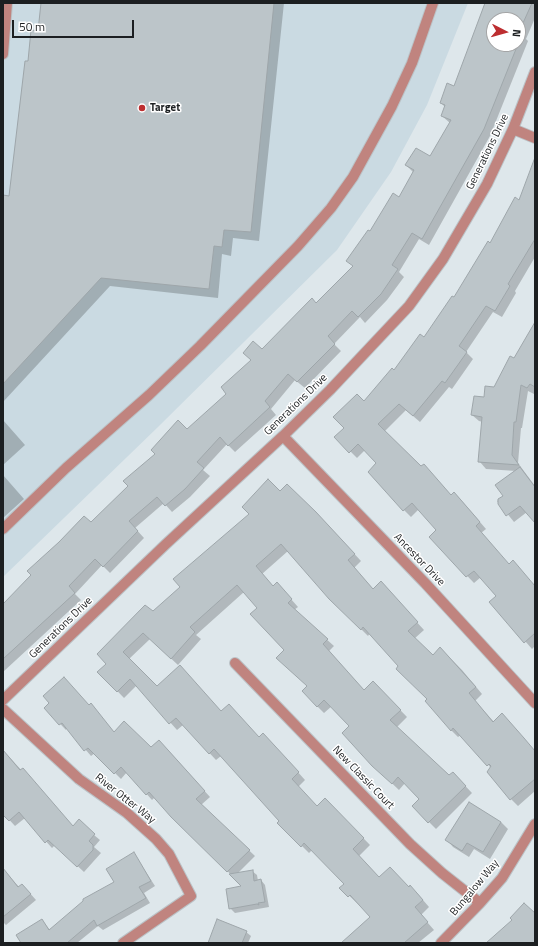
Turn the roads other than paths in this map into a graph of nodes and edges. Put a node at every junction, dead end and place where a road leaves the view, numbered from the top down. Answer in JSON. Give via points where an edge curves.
{"nodes":[{"id":1,"x":7,"y":3,"type":"edge"},
{"id":2,"x":433,"y":3,"type":"edge"},
{"id":3,"x":3,"y":54,"type":"edge"},
{"id":4,"x":535,"y":72,"type":"edge"},
{"id":5,"x":513,"y":129,"type":"junction"},
{"id":6,"x":535,"y":138,"type":"edge"},
{"id":7,"x":283,"y":436,"type":"junction"},
{"id":8,"x":3,"y":529,"type":"edge"},
{"id":9,"x":234,"y":663,"type":"dead end"},
{"id":10,"x":3,"y":700,"type":"edge"},
{"id":11,"x":535,"y":703,"type":"edge"},
{"id":12,"x":3,"y":709,"type":"edge"},
{"id":13,"x":535,"y":824,"type":"edge"},
{"id":14,"x":480,"y":903,"type":"junction"},
{"id":15,"x":122,"y":943,"type":"edge"},
{"id":16,"x":441,"y":943,"type":"edge"}],
"edges":[{"from":1,"to":3,"type":"street"},
{"from":2,"to":8,"type":"street","via":[[412,63],[389,113],[354,177],[331,208],[298,246],[200,346]]},
{"from":4,"to":5,"type":"street","name":"Generations Drive"},
{"from":5,"to":6,"type":"street"},
{"from":5,"to":7,"type":"street","name":"Generations Drive","via":[[487,184],[458,234],[409,306]]},
{"from":7,"to":10,"type":"street","name":"Generations Drive"},
{"from":7,"to":11,"type":"street","name":"Ancestor Drive","via":[[425,583]]},
{"from":9,"to":14,"type":"street","name":"New Classic Court","via":[[410,844]]},
{"from":12,"to":15,"type":"street","name":"River Otter Way","via":[[79,778],[127,813],[156,839],[169,854],[192,896]]},
{"from":13,"to":14,"type":"street","name":"Bungalow Way","via":[[502,878]]},
{"from":14,"to":16,"type":"street","name":"Bungalow Way"}]}
